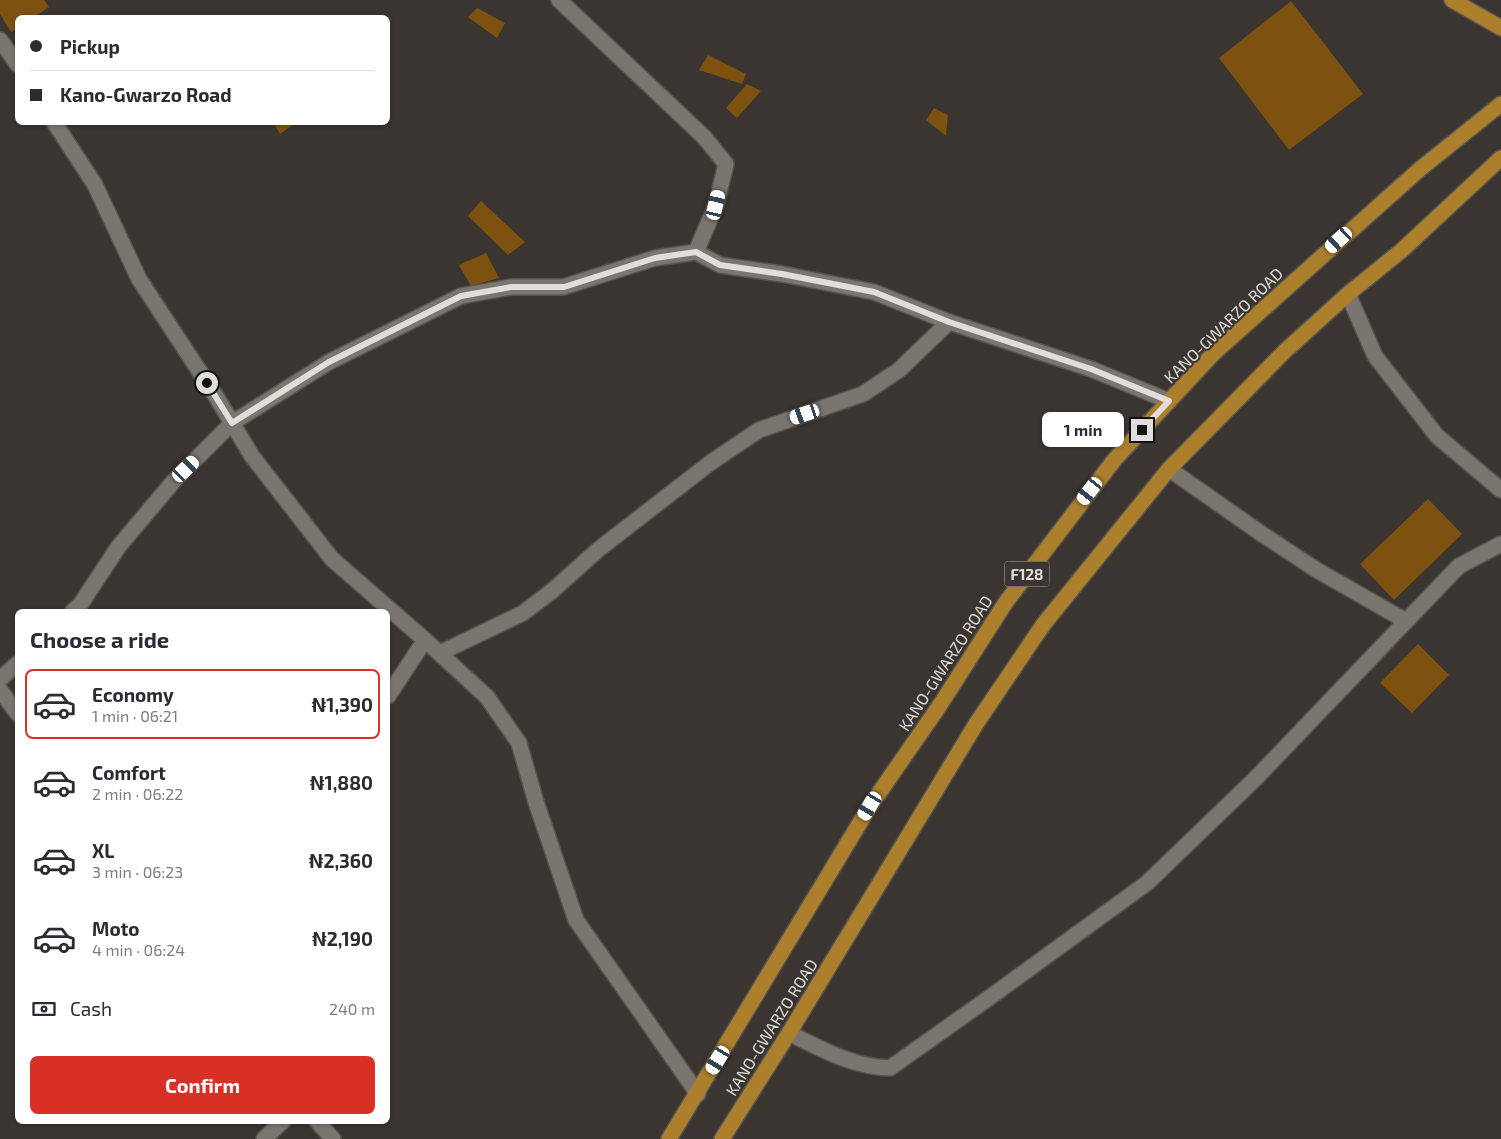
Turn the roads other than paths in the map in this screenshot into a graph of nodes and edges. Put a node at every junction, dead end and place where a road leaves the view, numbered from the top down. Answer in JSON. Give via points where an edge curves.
{"nodes":[{"id":1,"x":559,"y":0,"type":"edge"},
{"id":2,"x":1452,"y":0,"type":"edge"},
{"id":3,"x":1501,"y":28,"type":"edge"},
{"id":4,"x":0,"y":40,"type":"edge"},
{"id":5,"x":15,"y":62,"type":"edge"},
{"id":6,"x":1501,"y":104,"type":"edge"},
{"id":7,"x":56,"y":125,"type":"edge"},
{"id":8,"x":1501,"y":158,"type":"edge"},
{"id":9,"x":696,"y":252,"type":"junction"},
{"id":10,"x":1348,"y":294,"type":"junction"},
{"id":11,"x":949,"y":322,"type":"junction"},
{"id":12,"x":1169,"y":401,"type":"junction"},
{"id":13,"x":232,"y":423,"type":"junction"},
{"id":14,"x":1170,"y":469,"type":"junction"},
{"id":15,"x":1501,"y":490,"type":"edge"},
{"id":16,"x":1501,"y":544,"type":"edge"},
{"id":17,"x":75,"y":609,"type":"edge"},
{"id":18,"x":389,"y":609,"type":"edge"},
{"id":19,"x":390,"y":610,"type":"edge"},
{"id":20,"x":1406,"y":620,"type":"junction"},
{"id":21,"x":425,"y":640,"type":"junction"},
{"id":22,"x":440,"y":653,"type":"junction"},
{"id":23,"x":15,"y":666,"type":"edge"},
{"id":24,"x":0,"y":679,"type":"edge"},
{"id":25,"x":0,"y":690,"type":"edge"},
{"id":26,"x":390,"y":693,"type":"edge"},
{"id":27,"x":15,"y":710,"type":"edge"},
{"id":28,"x":788,"y":1033,"type":"junction"},
{"id":29,"x":698,"y":1094,"type":"junction"},
{"id":30,"x":280,"y":1124,"type":"edge"},
{"id":31,"x":320,"y":1124,"type":"edge"},
{"id":32,"x":264,"y":1139,"type":"edge"},
{"id":33,"x":333,"y":1139,"type":"edge"},
{"id":34,"x":669,"y":1139,"type":"edge"},
{"id":35,"x":722,"y":1139,"type":"edge"}],
"edges":[{"from":1,"to":9,"type":"street","via":[[704,138],[726,164],[716,205]]},
{"from":2,"to":3,"type":"main road"},
{"from":4,"to":5,"type":"street"},
{"from":6,"to":12,"type":"main road","name":"KANO-GWARZO ROAD","number":"F128","via":[[1420,168],[1304,271],[1214,353]]},
{"from":7,"to":13,"type":"street","via":[[95,185],[139,279]]},
{"from":8,"to":10,"type":"main road","name":"KANO-GWARZO ROAD","number":"F128","via":[[1401,251]]},
{"from":9,"to":11,"type":"street","via":[[720,265],[874,292]]},
{"from":9,"to":13,"type":"street","via":[[655,258],[564,287],[511,287],[461,296],[329,362]]},
{"from":10,"to":14,"type":"main road","name":"KANO-GWARZO ROAD","number":"F128","via":[[1285,350]]},
{"from":10,"to":15,"type":"street","via":[[1375,356],[1437,436]]},
{"from":11,"to":12,"type":"street","via":[[1091,369]]},
{"from":11,"to":22,"type":"street","via":[[899,370],[863,394],[759,430],[710,463],[522,613]]},
{"from":12,"to":29,"type":"main road","name":"KANO-GWARZO ROAD","number":"F128","via":[[1115,459],[1006,602],[870,806]]},
{"from":13,"to":17,"type":"street","via":[[173,482],[119,546]]},
{"from":13,"to":18,"type":"street","via":[[252,456],[332,559]]},
{"from":14,"to":20,"type":"street","via":[[1315,568]]},
{"from":14,"to":28,"type":"main road","name":"KANO-GWARZO ROAD","number":"F128","via":[[1043,625],[961,750]]},
{"from":16,"to":20,"type":"street","via":[[1459,566]]},
{"from":19,"to":21,"type":"street"},
{"from":20,"to":28,"type":"street","via":[[1256,778],[1147,883],[890,1068],[860,1065]]},
{"from":21,"to":22,"type":"street"},
{"from":21,"to":26,"type":"street"},
{"from":22,"to":29,"type":"street","via":[[487,697],[519,744],[576,920]]},
{"from":23,"to":24,"type":"street"},
{"from":25,"to":27,"type":"street"},
{"from":28,"to":35,"type":"main road","name":"KANO-GWARZO ROAD","number":"F128"},
{"from":29,"to":34,"type":"main road","name":"KANO-GWARZO ROAD","number":"F128"},
{"from":30,"to":32,"type":"street"},
{"from":31,"to":33,"type":"street"}]}
